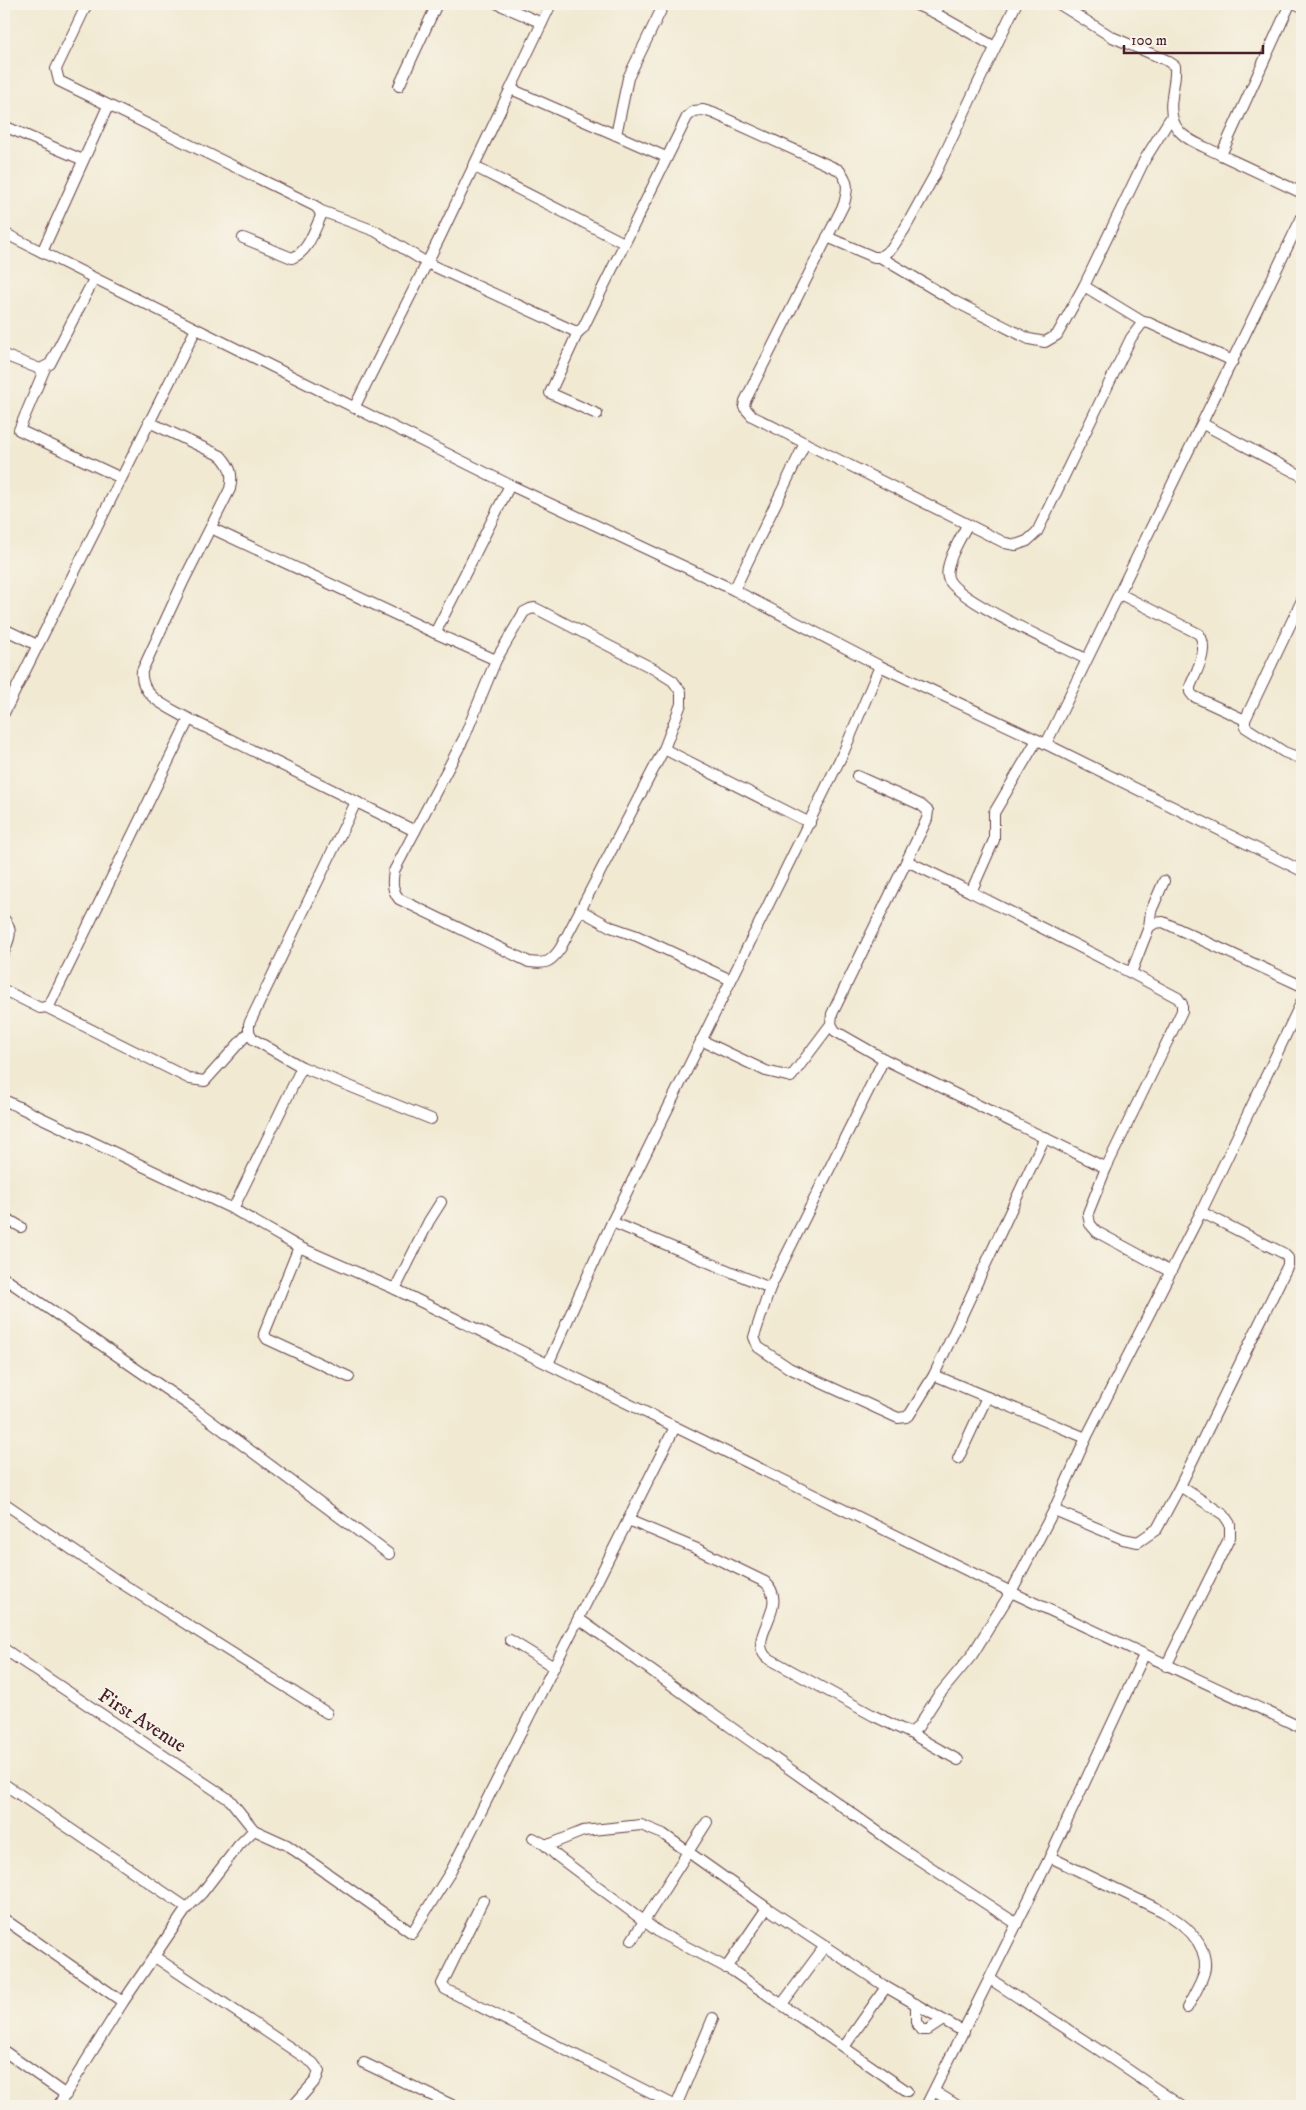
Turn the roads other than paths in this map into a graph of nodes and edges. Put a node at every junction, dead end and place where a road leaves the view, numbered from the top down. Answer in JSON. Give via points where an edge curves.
{"nodes":[{"id":1,"x":87,"y":4,"type":"edge"},
{"id":2,"x":437,"y":4,"type":"edge"},
{"id":3,"x":498,"y":4,"type":"edge"},
{"id":4,"x":551,"y":4,"type":"edge"},
{"id":5,"x":664,"y":4,"type":"edge"},
{"id":6,"x":914,"y":4,"type":"edge"},
{"id":7,"x":1016,"y":4,"type":"edge"},
{"id":8,"x":1059,"y":4,"type":"edge"},
{"id":9,"x":1290,"y":4,"type":"edge"},
{"id":10,"x":1296,"y":4,"type":"edge"},
{"id":11,"x":1302,"y":7,"type":"edge"},
{"id":12,"x":938,"y":8,"type":"edge"},
{"id":13,"x":542,"y":23,"type":"junction"},
{"id":14,"x":994,"y":47,"type":"junction"},
{"id":15,"x":399,"y":86,"type":"dead end"},
{"id":16,"x":510,"y":88,"type":"junction"},
{"id":17,"x":108,"y":106,"type":"junction"},
{"id":18,"x":1170,"y":118,"type":"junction"},
{"id":19,"x":4,"y":126,"type":"edge"},
{"id":20,"x":616,"y":134,"type":"junction"},
{"id":21,"x":1221,"y":155,"type":"junction"},
{"id":22,"x":666,"y":157,"type":"junction"},
{"id":23,"x":83,"y":160,"type":"junction"},
{"id":24,"x":473,"y":166,"type":"junction"},
{"id":25,"x":1302,"y":193,"type":"edge"},
{"id":26,"x":319,"y":210,"type":"junction"},
{"id":27,"x":1302,"y":218,"type":"edge"},
{"id":28,"x":4,"y":233,"type":"edge"},
{"id":29,"x":828,"y":237,"type":"junction"},
{"id":30,"x":243,"y":238,"type":"dead end"},
{"id":31,"x":624,"y":243,"type":"junction"},
{"id":32,"x":42,"y":252,"type":"junction"},
{"id":33,"x":880,"y":257,"type":"junction"},
{"id":34,"x":427,"y":263,"type":"junction"},
{"id":35,"x":94,"y":278,"type":"junction"},
{"id":36,"x":1084,"y":286,"type":"junction"},
{"id":37,"x":1143,"y":322,"type":"junction"},
{"id":38,"x":196,"y":329,"type":"junction"},
{"id":39,"x":578,"y":332,"type":"junction"},
{"id":40,"x":4,"y":354,"type":"edge"},
{"id":41,"x":1232,"y":361,"type":"junction"},
{"id":42,"x":45,"y":368,"type":"junction"},
{"id":43,"x":354,"y":408,"type":"junction"},
{"id":44,"x":597,"y":414,"type":"dead end"},
{"id":45,"x":149,"y":422,"type":"junction"},
{"id":46,"x":1203,"y":424,"type":"junction"},
{"id":47,"x":805,"y":444,"type":"junction"},
{"id":48,"x":1302,"y":476,"type":"edge"},
{"id":49,"x":121,"y":478,"type":"junction"},
{"id":50,"x":510,"y":485,"type":"junction"},
{"id":51,"x":967,"y":525,"type":"junction"},
{"id":52,"x":211,"y":528,"type":"junction"},
{"id":53,"x":734,"y":590,"type":"junction"},
{"id":54,"x":1120,"y":594,"type":"junction"},
{"id":55,"x":1302,"y":600,"type":"edge"},
{"id":56,"x":4,"y":629,"type":"edge"},
{"id":57,"x":436,"y":633,"type":"junction"},
{"id":58,"x":37,"y":645,"type":"junction"},
{"id":59,"x":1086,"y":659,"type":"junction"},
{"id":60,"x":496,"y":660,"type":"junction"},
{"id":61,"x":880,"y":666,"type":"junction"},
{"id":62,"x":4,"y":712,"type":"edge"},
{"id":63,"x":189,"y":719,"type":"junction"},
{"id":64,"x":1245,"y":720,"type":"junction"},
{"id":65,"x":1042,"y":742,"type":"junction"},
{"id":66,"x":664,"y":749,"type":"junction"},
{"id":67,"x":1302,"y":759,"type":"edge"},
{"id":68,"x":857,"y":776,"type":"dead end"},
{"id":69,"x":356,"y":802,"type":"junction"},
{"id":70,"x":810,"y":823,"type":"junction"},
{"id":71,"x":415,"y":831,"type":"junction"},
{"id":72,"x":907,"y":861,"type":"junction"},
{"id":73,"x":1302,"y":871,"type":"edge"},
{"id":74,"x":1164,"y":881,"type":"dead end"},
{"id":75,"x":971,"y":892,"type":"junction"},
{"id":76,"x":580,"y":910,"type":"junction"},
{"id":77,"x":4,"y":920,"type":"edge"},
{"id":78,"x":1149,"y":928,"type":"junction"},
{"id":79,"x":4,"y":952,"type":"edge"},
{"id":80,"x":1131,"y":973,"type":"junction"},
{"id":81,"x":731,"y":980,"type":"junction"},
{"id":82,"x":1302,"y":986,"type":"edge"},
{"id":83,"x":4,"y":990,"type":"edge"},
{"id":84,"x":1302,"y":1001,"type":"edge"},
{"id":85,"x":46,"y":1007,"type":"junction"},
{"id":86,"x":831,"y":1024,"type":"junction"},
{"id":87,"x":249,"y":1032,"type":"junction"},
{"id":88,"x":701,"y":1040,"type":"junction"},
{"id":89,"x":884,"y":1059,"type":"junction"},
{"id":90,"x":302,"y":1067,"type":"junction"},
{"id":91,"x":4,"y":1100,"type":"edge"},
{"id":92,"x":431,"y":1119,"type":"dead end"},
{"id":93,"x":1045,"y":1137,"type":"junction"},
{"id":94,"x":1106,"y":1168,"type":"junction"},
{"id":95,"x":442,"y":1202,"type":"dead end"},
{"id":96,"x":233,"y":1209,"type":"junction"},
{"id":97,"x":1201,"y":1212,"type":"junction"},
{"id":98,"x":4,"y":1217,"type":"edge"},
{"id":99,"x":612,"y":1222,"type":"junction"},
{"id":100,"x":20,"y":1228,"type":"dead end"},
{"id":101,"x":299,"y":1247,"type":"junction"},
{"id":102,"x":1171,"y":1272,"type":"junction"},
{"id":103,"x":4,"y":1278,"type":"edge"},
{"id":104,"x":770,"y":1288,"type":"junction"},
{"id":105,"x":396,"y":1290,"type":"junction"},
{"id":106,"x":548,"y":1364,"type":"junction"},
{"id":107,"x":934,"y":1375,"type":"junction"},
{"id":108,"x":349,"y":1377,"type":"dead end"},
{"id":109,"x":987,"y":1397,"type":"junction"},
{"id":110,"x":675,"y":1427,"type":"junction"},
{"id":111,"x":1086,"y":1438,"type":"junction"},
{"id":112,"x":958,"y":1459,"type":"dead end"},
{"id":113,"x":1180,"y":1486,"type":"junction"},
{"id":114,"x":4,"y":1503,"type":"edge"},
{"id":115,"x":1054,"y":1510,"type":"junction"},
{"id":116,"x":628,"y":1520,"type":"junction"},
{"id":117,"x":389,"y":1554,"type":"dead end"},
{"id":118,"x":1011,"y":1592,"type":"junction"},
{"id":119,"x":579,"y":1619,"type":"junction"},
{"id":120,"x":510,"y":1640,"type":"dead end"},
{"id":121,"x":4,"y":1649,"type":"edge"},
{"id":122,"x":1144,"y":1655,"type":"junction"},
{"id":123,"x":1166,"y":1666,"type":"junction"},
{"id":124,"x":554,"y":1668,"type":"junction"},
{"id":125,"x":327,"y":1713,"type":"dead end"},
{"id":126,"x":1302,"y":1728,"type":"edge"},
{"id":127,"x":910,"y":1733,"type":"junction"},
{"id":128,"x":958,"y":1760,"type":"dead end"},
{"id":129,"x":4,"y":1784,"type":"edge"},
{"id":130,"x":707,"y":1822,"type":"dead end"},
{"id":131,"x":254,"y":1830,"type":"junction"},
{"id":132,"x":532,"y":1838,"type":"dead end"},
{"id":133,"x":544,"y":1844,"type":"junction"},
{"id":134,"x":687,"y":1852,"type":"junction"},
{"id":135,"x":1050,"y":1857,"type":"junction"},
{"id":136,"x":483,"y":1900,"type":"dead end"},
{"id":137,"x":187,"y":1908,"type":"junction"},
{"id":138,"x":767,"y":1908,"type":"junction"},
{"id":139,"x":4,"y":1919,"type":"edge"},
{"id":140,"x":645,"y":1920,"type":"junction"},
{"id":141,"x":1017,"y":1924,"type":"junction"},
{"id":142,"x":632,"y":1940,"type":"dead end"},
{"id":143,"x":825,"y":1946,"type":"junction"},
{"id":144,"x":155,"y":1957,"type":"junction"},
{"id":145,"x":726,"y":1968,"type":"junction"},
{"id":146,"x":990,"y":1979,"type":"junction"},
{"id":147,"x":886,"y":1987,"type":"junction"},
{"id":148,"x":123,"y":2002,"type":"junction"},
{"id":149,"x":782,"y":2004,"type":"junction"},
{"id":150,"x":916,"y":2004,"type":"junction"},
{"id":151,"x":1187,"y":2008,"type":"dead end"},
{"id":152,"x":713,"y":2018,"type":"dead end"},
{"id":153,"x":943,"y":2020,"type":"junction"},
{"id":154,"x":964,"y":2032,"type":"junction"},
{"id":155,"x":844,"y":2047,"type":"junction"},
{"id":156,"x":4,"y":2051,"type":"edge"},
{"id":157,"x":364,"y":2063,"type":"dead end"},
{"id":158,"x":934,"y":2090,"type":"junction"},
{"id":159,"x":907,"y":2091,"type":"dead end"},
{"id":160,"x":66,"y":2095,"type":"junction"},
{"id":161,"x":58,"y":2106,"type":"edge"},
{"id":162,"x":293,"y":2106,"type":"edge"},
{"id":163,"x":454,"y":2106,"type":"edge"},
{"id":164,"x":676,"y":2106,"type":"edge"},
{"id":165,"x":926,"y":2106,"type":"edge"},
{"id":166,"x":958,"y":2106,"type":"edge"},
{"id":167,"x":1181,"y":2106,"type":"edge"}],
"edges":[{"from":1,"to":17,"type":"street","via":[[56,74],[64,85]]},
{"from":2,"to":15,"type":"street"},
{"from":3,"to":13,"type":"street"},
{"from":4,"to":13,"type":"street"},
{"from":5,"to":20,"type":"street","via":[[628,78]]},
{"from":6,"to":12,"type":"street"},
{"from":7,"to":14,"type":"street"},
{"from":8,"to":18,"type":"street","via":[[1112,37],[1175,66]]},
{"from":9,"to":21,"type":"street"},
{"from":10,"to":11,"type":"street"},
{"from":12,"to":14,"type":"street"},
{"from":13,"to":16,"type":"street"},
{"from":14,"to":33,"type":"street","via":[[934,176],[892,248]]},
{"from":16,"to":20,"type":"street"},
{"from":16,"to":24,"type":"street"},
{"from":17,"to":23,"type":"street"},
{"from":17,"to":26,"type":"street"},
{"from":18,"to":21,"type":"street","via":[[1180,133]]},
{"from":18,"to":36,"type":"street","via":[[1145,159]]},
{"from":19,"to":23,"type":"street"},
{"from":20,"to":22,"type":"street"},
{"from":21,"to":25,"type":"street"},
{"from":22,"to":29,"type":"street","via":[[687,117],[694,111],[703,110],[839,170],[846,178],[848,188]]},
{"from":22,"to":31,"type":"street"},
{"from":23,"to":32,"type":"street"},
{"from":24,"to":31,"type":"street"},
{"from":24,"to":34,"type":"street"},
{"from":26,"to":30,"type":"street","via":[[320,216],[305,249],[292,258]]},
{"from":26,"to":34,"type":"street","via":[[374,231]]},
{"from":27,"to":41,"type":"street"},
{"from":28,"to":32,"type":"street"},
{"from":29,"to":33,"type":"street"},
{"from":29,"to":47,"type":"street","via":[[744,407],[752,416]]},
{"from":31,"to":39,"type":"street","via":[[583,328]]},
{"from":32,"to":35,"type":"street"},
{"from":33,"to":36,"type":"street","via":[[954,301],[1030,339],[1045,342],[1057,335]]},
{"from":34,"to":39,"type":"street"},
{"from":34,"to":43,"type":"street"},
{"from":35,"to":38,"type":"street"},
{"from":35,"to":42,"type":"street"},
{"from":36,"to":37,"type":"street"},
{"from":37,"to":41,"type":"street"},
{"from":37,"to":51,"type":"street","via":[[1131,338],[1037,532],[1016,545]]},
{"from":38,"to":43,"type":"street"},
{"from":38,"to":45,"type":"street"},
{"from":39,"to":44,"type":"street","via":[[550,393]]},
{"from":40,"to":42,"type":"street","via":[[40,369]]},
{"from":41,"to":46,"type":"street"},
{"from":42,"to":49,"type":"street","via":[[19,430]]},
{"from":43,"to":50,"type":"street"},
{"from":45,"to":49,"type":"street"},
{"from":45,"to":52,"type":"street","via":[[221,456],[229,464],[232,476],[230,489]]},
{"from":46,"to":48,"type":"street"},
{"from":46,"to":54,"type":"street"},
{"from":47,"to":51,"type":"street"},
{"from":47,"to":53,"type":"street"},
{"from":49,"to":58,"type":"street"},
{"from":50,"to":53,"type":"street"},
{"from":50,"to":57,"type":"street"},
{"from":51,"to":59,"type":"street","via":[[948,565],[948,578],[956,588],[1011,622]]},
{"from":52,"to":57,"type":"street"},
{"from":52,"to":63,"type":"street","via":[[142,671],[141,681],[146,690]]},
{"from":53,"to":61,"type":"street"},
{"from":54,"to":59,"type":"street"},
{"from":54,"to":64,"type":"street","via":[[1199,634],[1204,648],[1190,692]]},
{"from":55,"to":64,"type":"street"},
{"from":56,"to":58,"type":"street"},
{"from":57,"to":60,"type":"street"},
{"from":58,"to":62,"type":"street"},
{"from":59,"to":65,"type":"street"},
{"from":60,"to":66,"type":"street","via":[[524,612],[535,608],[654,669],[673,681],[681,692]]},
{"from":60,"to":71,"type":"street","via":[[464,738]]},
{"from":61,"to":65,"type":"street"},
{"from":61,"to":70,"type":"street"},
{"from":63,"to":69,"type":"street"},
{"from":63,"to":85,"type":"street"},
{"from":64,"to":67,"type":"street","via":[[1245,727],[1251,732]]},
{"from":65,"to":73,"type":"street"},
{"from":65,"to":75,"type":"street","via":[[994,813],[994,840]]},
{"from":66,"to":70,"type":"street"},
{"from":66,"to":76,"type":"street"},
{"from":68,"to":72,"type":"street","via":[[928,811]]},
{"from":69,"to":71,"type":"street"},
{"from":69,"to":87,"type":"street","via":[[249,1024]]},
{"from":70,"to":81,"type":"street"},
{"from":71,"to":76,"type":"street","via":[[394,872],[394,893],[399,899],[521,958],[542,964],[553,959]]},
{"from":72,"to":75,"type":"street"},
{"from":72,"to":86,"type":"street","via":[[850,975],[832,1014]]},
{"from":74,"to":78,"type":"street","via":[[1151,911]]},
{"from":75,"to":80,"type":"street"},
{"from":76,"to":81,"type":"street"},
{"from":77,"to":79,"type":"street","via":[[11,934]]},
{"from":78,"to":80,"type":"street"},
{"from":78,"to":82,"type":"street","via":[[1163,922]]},
{"from":80,"to":94,"type":"street","via":[[1178,998],[1182,1011]]},
{"from":81,"to":88,"type":"street"},
{"from":83,"to":85,"type":"street","via":[[40,1008]]},
{"from":84,"to":97,"type":"street"},
{"from":85,"to":87,"type":"street","via":[[190,1078],[205,1081]]},
{"from":86,"to":88,"type":"street","via":[[791,1077],[766,1071]]},
{"from":86,"to":89,"type":"street","via":[[835,1031]]},
{"from":87,"to":90,"type":"street","via":[[253,1039]]},
{"from":88,"to":99,"type":"street"},
{"from":89,"to":93,"type":"street"},
{"from":89,"to":104,"type":"street"},
{"from":90,"to":92,"type":"street"},
{"from":90,"to":96,"type":"street"},
{"from":91,"to":96,"type":"street"},
{"from":93,"to":94,"type":"street"},
{"from":93,"to":107,"type":"street"},
{"from":94,"to":102,"type":"street","via":[[1088,1213],[1090,1224],[1098,1232]]},
{"from":95,"to":105,"type":"street","via":[[429,1221]]},
{"from":96,"to":101,"type":"street"},
{"from":97,"to":102,"type":"street"},
{"from":97,"to":113,"type":"street","via":[[1283,1253],[1288,1258],[1288,1265]]},
{"from":98,"to":100,"type":"street"},
{"from":99,"to":104,"type":"street"},
{"from":99,"to":106,"type":"street"},
{"from":101,"to":105,"type":"street"},
{"from":101,"to":108,"type":"street","via":[[264,1334],[267,1339]]},
{"from":102,"to":111,"type":"street"},
{"from":103,"to":117,"type":"street","via":[[196,1410]]},
{"from":104,"to":107,"type":"street","via":[[754,1336],[755,1342],[788,1368],[898,1418],[910,1414]]},
{"from":105,"to":106,"type":"street"},
{"from":106,"to":110,"type":"street"},
{"from":107,"to":109,"type":"street"},
{"from":109,"to":111,"type":"street"},
{"from":109,"to":112,"type":"street"},
{"from":110,"to":116,"type":"street"},
{"from":110,"to":118,"type":"street"},
{"from":111,"to":115,"type":"street"},
{"from":113,"to":115,"type":"street","via":[[1157,1529],[1138,1542],[1123,1539]]},
{"from":113,"to":123,"type":"street","via":[[1224,1515],[1230,1524],[1230,1537]]},
{"from":114,"to":125,"type":"street","via":[[118,1581]]},
{"from":115,"to":118,"type":"street"},
{"from":116,"to":119,"type":"street"},
{"from":116,"to":127,"type":"street","via":[[765,1582],[773,1589],[775,1599],[760,1644],[766,1657]]},
{"from":118,"to":122,"type":"street"},
{"from":118,"to":127,"type":"street","via":[[972,1655],[938,1696],[918,1727]]},
{"from":119,"to":124,"type":"street"},
{"from":119,"to":141,"type":"street","via":[[895,1844]]},
{"from":120,"to":124,"type":"street"},
{"from":121,"to":131,"type":"street","name":"First Avenue","via":[[230,1800]]},
{"from":122,"to":123,"type":"street"},
{"from":122,"to":135,"type":"street"},
{"from":123,"to":126,"type":"street"},
{"from":124,"to":131,"type":"street","via":[[451,1871],[412,1933],[287,1845]]},
{"from":127,"to":128,"type":"street"},
{"from":129,"to":137,"type":"street"},
{"from":130,"to":134,"type":"street"},
{"from":131,"to":137,"type":"street"},
{"from":132,"to":133,"type":"street"},
{"from":133,"to":134,"type":"street","via":[[583,1831],[641,1825],[663,1834]]},
{"from":133,"to":140,"type":"street"},
{"from":134,"to":138,"type":"street"},
{"from":134,"to":140,"type":"street"},
{"from":135,"to":141,"type":"street"},
{"from":135,"to":151,"type":"street","via":[[1162,1911],[1191,1933],[1203,1949],[1205,1969]]},
{"from":136,"to":164,"type":"street","via":[[442,1984],[445,1989]]},
{"from":137,"to":144,"type":"street"},
{"from":138,"to":143,"type":"street"},
{"from":138,"to":145,"type":"street"},
{"from":139,"to":148,"type":"street"},
{"from":140,"to":142,"type":"street"},
{"from":140,"to":145,"type":"street","via":[[660,1933]]},
{"from":141,"to":146,"type":"street"},
{"from":143,"to":147,"type":"street"},
{"from":143,"to":149,"type":"street"},
{"from":144,"to":148,"type":"street"},
{"from":144,"to":162,"type":"street","via":[[313,2063],[319,2071],[316,2080]]},
{"from":145,"to":149,"type":"street"},
{"from":146,"to":154,"type":"street"},
{"from":146,"to":167,"type":"street"},
{"from":147,"to":150,"type":"street"},
{"from":147,"to":155,"type":"street"},
{"from":148,"to":160,"type":"street"},
{"from":149,"to":155,"type":"street"},
{"from":150,"to":153,"type":"street"},
{"from":150,"to":153,"type":"street","via":[[916,2022],[921,2030],[928,2030]]},
{"from":152,"to":164,"type":"street"},
{"from":153,"to":154,"type":"street"},
{"from":154,"to":158,"type":"street"},
{"from":155,"to":159,"type":"street"},
{"from":156,"to":160,"type":"street"},
{"from":157,"to":163,"type":"street"},
{"from":158,"to":165,"type":"street"},
{"from":158,"to":166,"type":"street"},
{"from":160,"to":161,"type":"street"}]}
